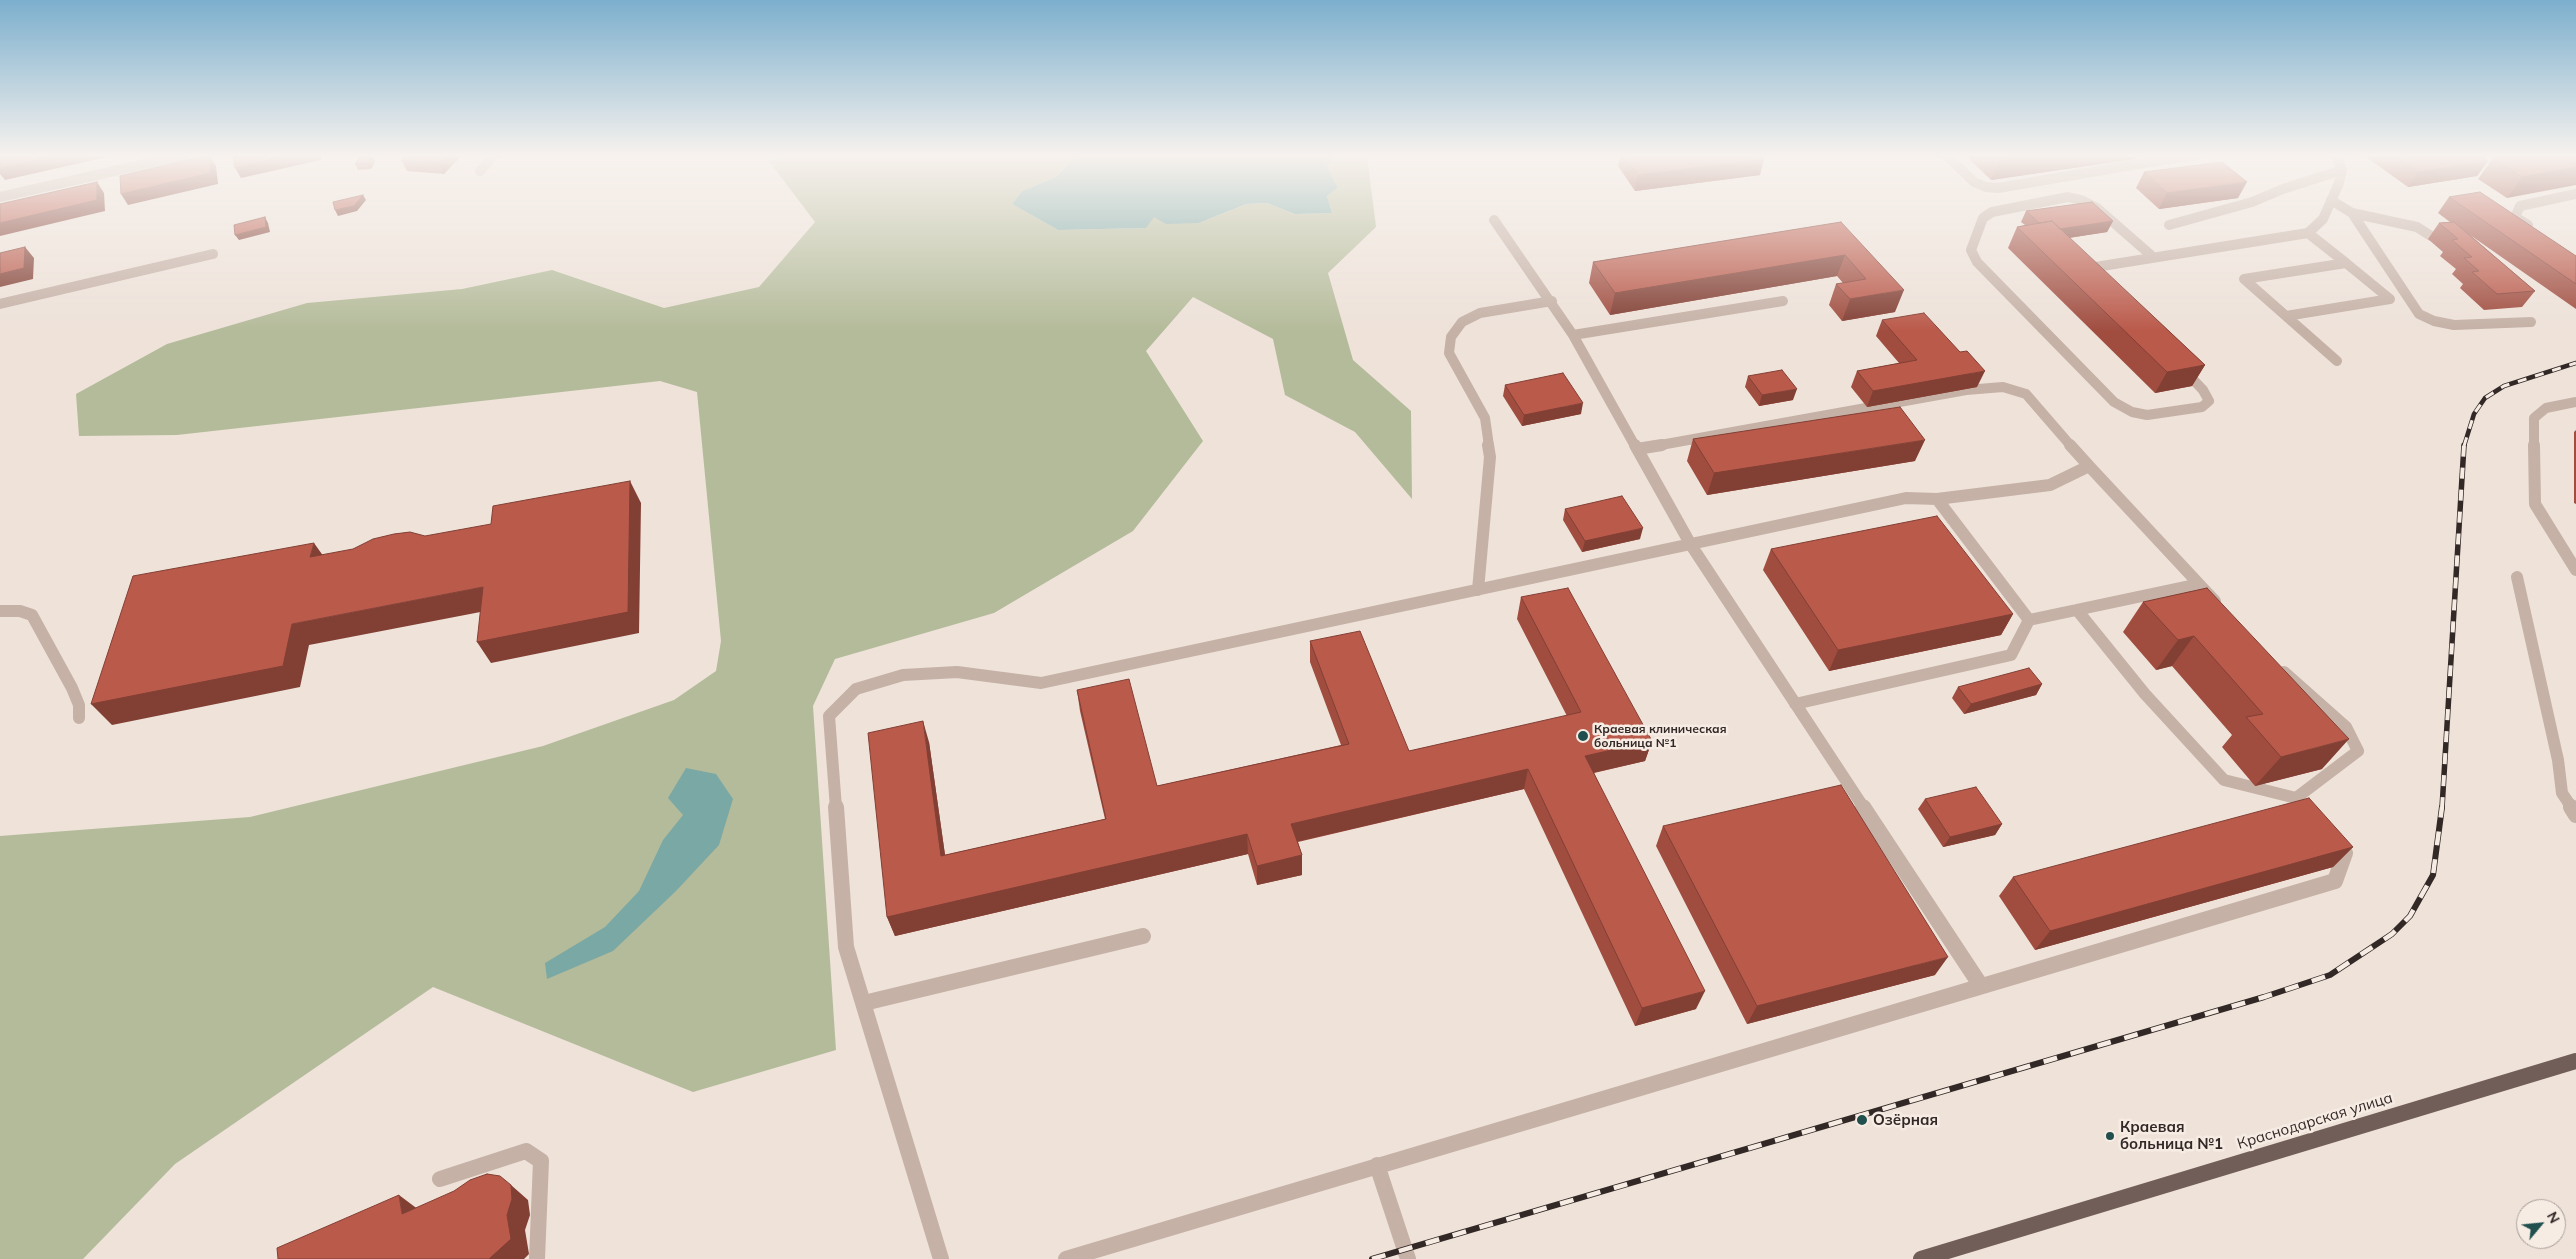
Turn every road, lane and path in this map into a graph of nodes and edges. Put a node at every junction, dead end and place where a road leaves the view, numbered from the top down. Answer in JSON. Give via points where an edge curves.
{"nodes":[{"id":1,"x":2352,"y":213,"type":"edge"},
{"id":2,"x":1989,"y":214,"type":"edge"},
{"id":3,"x":2103,"y":214,"type":"edge"},
{"id":4,"x":2210,"y":214,"type":"edge"},
{"id":5,"x":2325,"y":214,"type":"edge"},
{"id":6,"x":2355,"y":214,"type":"edge"},
{"id":7,"x":2516,"y":214,"type":"edge"},
{"id":8,"x":1494,"y":220,"type":"dead end"},
{"id":9,"x":2169,"y":225,"type":"dead end"},
{"id":10,"x":2538,"y":232,"type":"edge"},
{"id":11,"x":2308,"y":233,"type":"junction"},
{"id":12,"x":2431,"y":236,"type":"dead end"},
{"id":13,"x":212,"y":254,"type":"dead end"},
{"id":14,"x":2153,"y":258,"type":"junction"},
{"id":15,"x":2346,"y":263,"type":"junction"},
{"id":16,"x":2090,"y":276,"type":"edge"},
{"id":17,"x":1552,"y":301,"type":"junction"},
{"id":18,"x":1783,"y":301,"type":"dead end"},
{"id":19,"x":0,"y":304,"type":"edge"},
{"id":20,"x":2286,"y":316,"type":"junction"},
{"id":21,"x":2531,"y":322,"type":"dead end"},
{"id":22,"x":1573,"y":335,"type":"junction"},
{"id":23,"x":2337,"y":361,"type":"dead end"},
{"id":24,"x":2177,"y":364,"type":"edge"},
{"id":25,"x":2576,"y":402,"type":"edge"},
{"id":26,"x":1637,"y":449,"type":"junction"},
{"id":27,"x":2089,"y":466,"type":"junction"},
{"id":28,"x":1937,"y":499,"type":"junction"},
{"id":29,"x":1690,"y":545,"type":"junction"},
{"id":30,"x":2576,"y":570,"type":"edge"},
{"id":31,"x":2517,"y":577,"type":"dead end"},
{"id":32,"x":2199,"y":584,"type":"junction"},
{"id":33,"x":1478,"y":590,"type":"junction"},
{"id":34,"x":2077,"y":610,"type":"junction"},
{"id":35,"x":0,"y":611,"type":"edge"},
{"id":36,"x":2226,"y":613,"type":"edge"},
{"id":37,"x":2029,"y":620,"type":"junction"},
{"id":38,"x":2274,"y":663,"type":"edge"},
{"id":39,"x":1795,"y":704,"type":"junction"},
{"id":40,"x":80,"y":718,"type":"dead end"},
{"id":41,"x":2296,"y":798,"type":"junction"},
{"id":42,"x":2308,"y":811,"type":"edge"},
{"id":43,"x":2576,"y":815,"type":"edge"},
{"id":44,"x":2326,"y":832,"type":"edge"},
{"id":45,"x":1143,"y":936,"type":"dead end"},
{"id":46,"x":1981,"y":986,"type":"junction"},
{"id":47,"x":864,"y":1004,"type":"junction"},
{"id":48,"x":2576,"y":1061,"type":"edge"},
{"id":49,"x":1377,"y":1165,"type":"junction"},
{"id":50,"x":440,"y":1179,"type":"dead end"},
{"id":51,"x":538,"y":1259,"type":"edge"},
{"id":52,"x":941,"y":1259,"type":"edge"},
{"id":53,"x":1066,"y":1259,"type":"edge"},
{"id":54,"x":1408,"y":1259,"type":"edge"},
{"id":55,"x":1921,"y":1259,"type":"edge"}],
"edges":[{"from":1,"to":21,"type":"lane","via":[[2418,314],[2454,325]]},
{"from":2,"to":24,"type":"lane","via":[[1983,218],[1971,250],[1977,262],[2114,402],[2132,412],[2147,414],[2202,407],[2209,401],[2203,390]]},
{"from":3,"to":14,"type":"lane"},
{"from":4,"to":9,"type":"lane"},
{"from":5,"to":11,"type":"lane"},
{"from":6,"to":12,"type":"lane","via":[[2417,227]]},
{"from":7,"to":10,"type":"lane","via":[[2515,217]]},
{"from":8,"to":17,"type":"lane"},
{"from":11,"to":14,"type":"lane"},
{"from":11,"to":15,"type":"lane"},
{"from":13,"to":19,"type":"lane"},
{"from":14,"to":16,"type":"lane","via":[[2083,270]]},
{"from":15,"to":20,"type":"lane","via":[[2244,279]]},
{"from":15,"to":20,"type":"lane","via":[[2390,299]]},
{"from":17,"to":22,"type":"lane"},
{"from":17,"to":33,"type":"lane","via":[[1480,313],[1462,322],[1451,337],[1449,353],[1485,418],[1490,457]]},
{"from":18,"to":22,"type":"lane"},
{"from":20,"to":23,"type":"lane"},
{"from":22,"to":26,"type":"lane"},
{"from":25,"to":30,"type":"lane","via":[[2546,408],[2534,418],[2534,427],[2535,504]]},
{"from":26,"to":27,"type":"lane","via":[[1966,390],[2003,387],[2026,394]]},
{"from":26,"to":29,"type":"lane"},
{"from":27,"to":28,"type":"lane","via":[[2050,485]]},
{"from":27,"to":32,"type":"lane"},
{"from":28,"to":29,"type":"lane","via":[[1906,498]]},
{"from":28,"to":37,"type":"lane"},
{"from":29,"to":33,"type":"lane"},
{"from":29,"to":39,"type":"lane"},
{"from":31,"to":43,"type":"lane","via":[[2558,760],[2562,793]]},
{"from":32,"to":34,"type":"lane"},
{"from":32,"to":36,"type":"lane"},
{"from":33,"to":47,"type":"lane","via":[[1041,683],[957,672],[903,675],[856,689],[828,716],[846,947]]},
{"from":34,"to":37,"type":"lane"},
{"from":34,"to":41,"type":"lane","via":[[2145,694],[2224,780]]},
{"from":35,"to":40,"type":"lane","via":[[32,615],[72,688]]},
{"from":37,"to":39,"type":"lane","via":[[2011,655]]},
{"from":38,"to":41,"type":"lane","via":[[2346,727],[2358,750]]},
{"from":39,"to":46,"type":"lane"},
{"from":41,"to":42,"type":"lane"},
{"from":44,"to":46,"type":"lane","via":[[2344,853],[2335,880]]},
{"from":45,"to":47,"type":"lane"},
{"from":46,"to":49,"type":"lane"},
{"from":47,"to":52,"type":"lane"},
{"from":48,"to":55,"type":"main road","name":"Краснодарская улица"},
{"from":49,"to":53,"type":"lane"},
{"from":49,"to":54,"type":"lane"},
{"from":50,"to":51,"type":"lane","via":[[526,1151],[541,1161]]}]}
